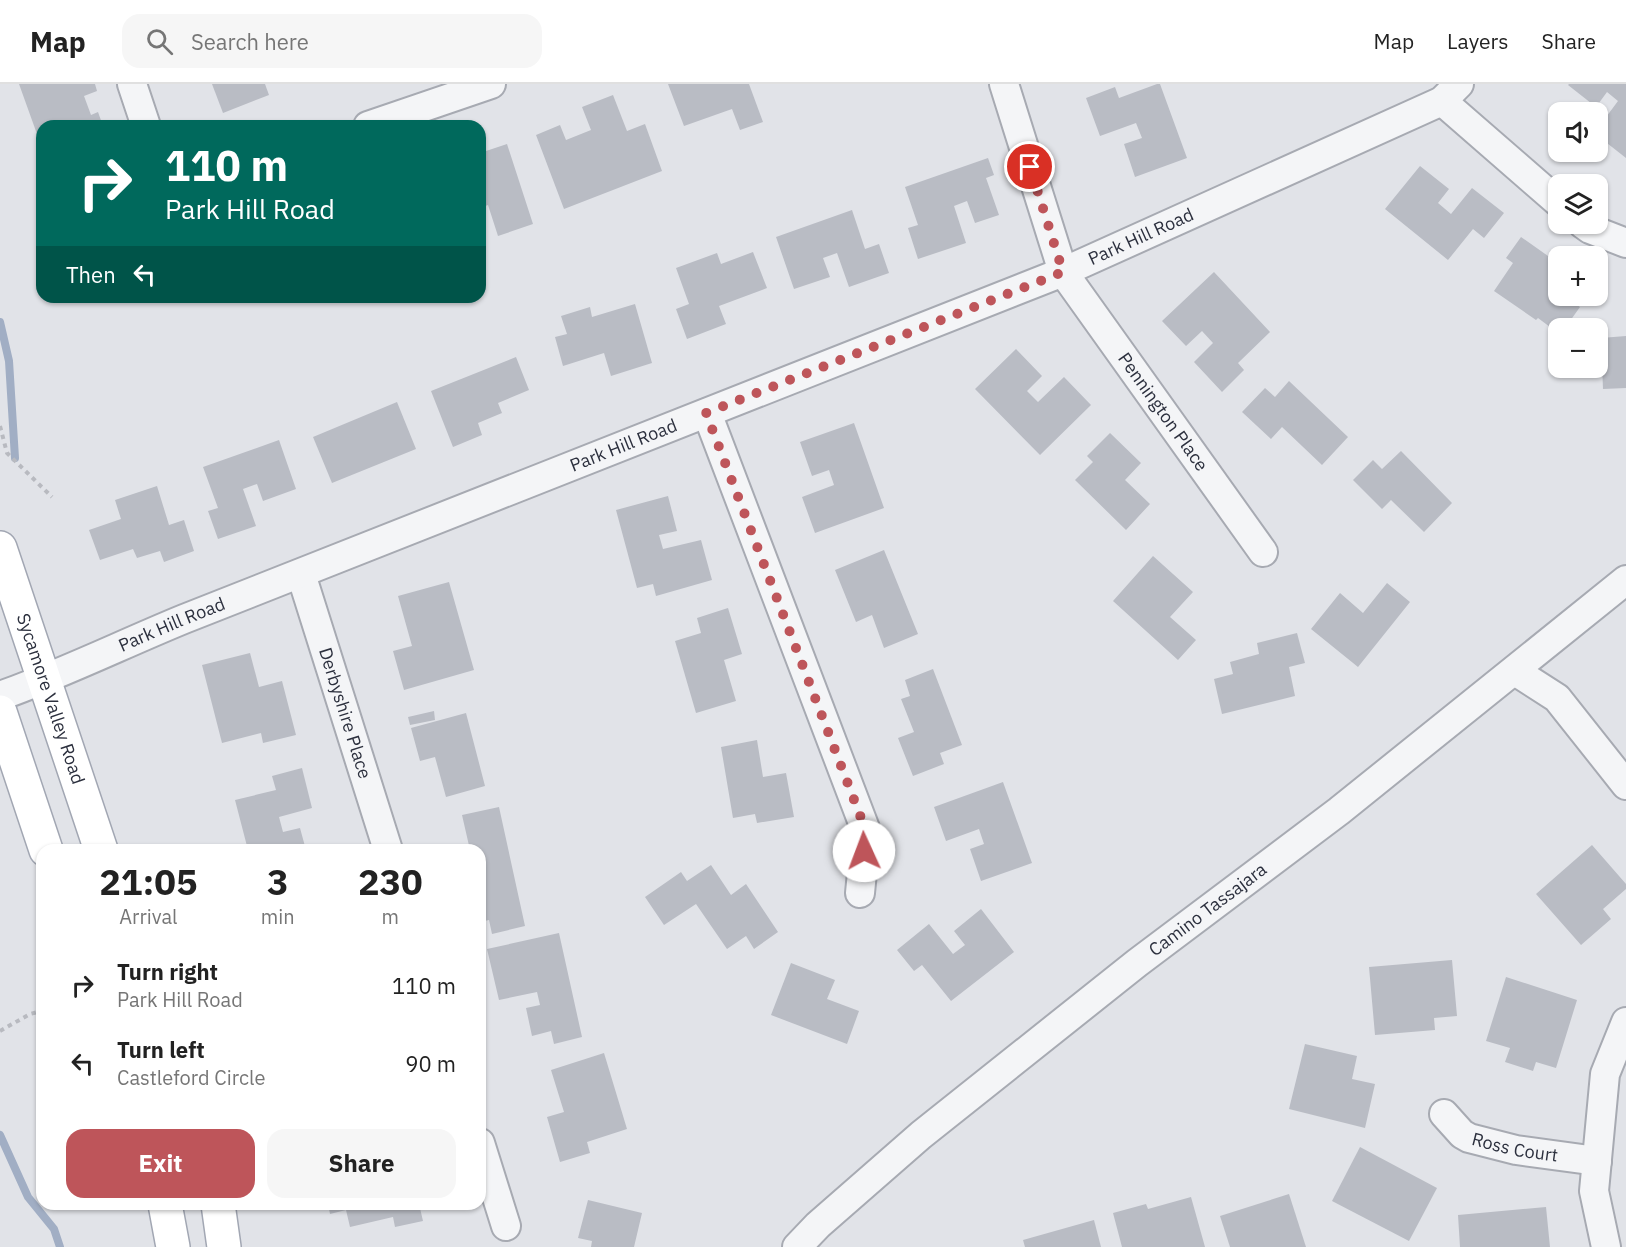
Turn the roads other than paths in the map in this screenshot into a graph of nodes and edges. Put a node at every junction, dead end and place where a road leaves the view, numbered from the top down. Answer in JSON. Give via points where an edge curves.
{"nodes":[{"id":1,"x":132,"y":84,"type":"edge"},
{"id":2,"x":491,"y":84,"type":"edge"},
{"id":3,"x":1004,"y":84,"type":"edge"},
{"id":4,"x":1451,"y":92,"type":"edge"},
{"id":5,"x":144,"y":120,"type":"edge"},
{"id":6,"x":386,"y":120,"type":"edge"},
{"id":7,"x":1548,"y":192,"type":"edge"},
{"id":8,"x":1603,"y":234,"type":"edge"},
{"id":9,"x":1626,"y":243,"type":"edge"},
{"id":10,"x":1063,"y":272,"type":"junction"},
{"id":11,"x":706,"y":413,"type":"junction"},
{"id":12,"x":0,"y":549,"type":"edge"},
{"id":13,"x":1263,"y":552,"type":"dead end"},
{"id":14,"x":301,"y":574,"type":"junction"},
{"id":15,"x":1626,"y":580,"type":"edge"},
{"id":16,"x":1515,"y":670,"type":"junction"},
{"id":17,"x":43,"y":680,"type":"junction"},
{"id":18,"x":0,"y":696,"type":"edge"},
{"id":19,"x":0,"y":712,"type":"edge"},
{"id":20,"x":1626,"y":785,"type":"edge"},
{"id":21,"x":44,"y":844,"type":"edge"},
{"id":22,"x":99,"y":844,"type":"edge"},
{"id":23,"x":386,"y":844,"type":"edge"},
{"id":24,"x":860,"y":893,"type":"dead end"},
{"id":25,"x":1626,"y":1022,"type":"edge"},
{"id":26,"x":1444,"y":1114,"type":"dead end"},
{"id":27,"x":1597,"y":1161,"type":"junction"},
{"id":28,"x":486,"y":1162,"type":"edge"},
{"id":29,"x":166,"y":1210,"type":"edge"},
{"id":30,"x":219,"y":1210,"type":"edge"},
{"id":31,"x":506,"y":1226,"type":"dead end"},
{"id":32,"x":173,"y":1247,"type":"edge"},
{"id":33,"x":224,"y":1247,"type":"edge"},
{"id":34,"x":797,"y":1247,"type":"edge"},
{"id":35,"x":1606,"y":1247,"type":"edge"}],
"edges":[{"from":1,"to":5,"type":"street"},
{"from":2,"to":6,"type":"street"},
{"from":3,"to":10,"type":"street","name":"Pennington Place"},
{"from":4,"to":7,"type":"street"},
{"from":4,"to":10,"type":"street","name":"Park Hill Road"},
{"from":8,"to":9,"type":"street"},
{"from":10,"to":11,"type":"street","name":"Park Hill Road"},
{"from":10,"to":13,"type":"street","name":"Pennington Place"},
{"from":11,"to":14,"type":"street","name":"Park Hill Road"},
{"from":11,"to":24,"type":"street","via":[[866,831]]},
{"from":12,"to":17,"type":"main road","name":"Sycamore Valley Road"},
{"from":14,"to":17,"type":"street","name":"Park Hill Road"},
{"from":14,"to":23,"type":"street","name":"Derbyshire Place"},
{"from":15,"to":16,"type":"street","name":"Camino Tassajara"},
{"from":16,"to":20,"type":"street","via":[[1557,698]]},
{"from":16,"to":34,"type":"street","name":"Camino Tassajara","via":[[921,1135]]},
{"from":17,"to":18,"type":"street","name":"Park Hill Road"},
{"from":17,"to":22,"type":"main road","name":"Sycamore Valley Road"},
{"from":19,"to":21,"type":"main road"},
{"from":25,"to":27,"type":"street","via":[[1605,1074]]},
{"from":26,"to":27,"type":"street","name":"Ross Court","via":[[1470,1138],[1516,1150]]},
{"from":27,"to":35,"type":"street","via":[[1594,1191]]},
{"from":28,"to":31,"type":"street"},
{"from":29,"to":32,"type":"main road"},
{"from":30,"to":33,"type":"main road"}]}
